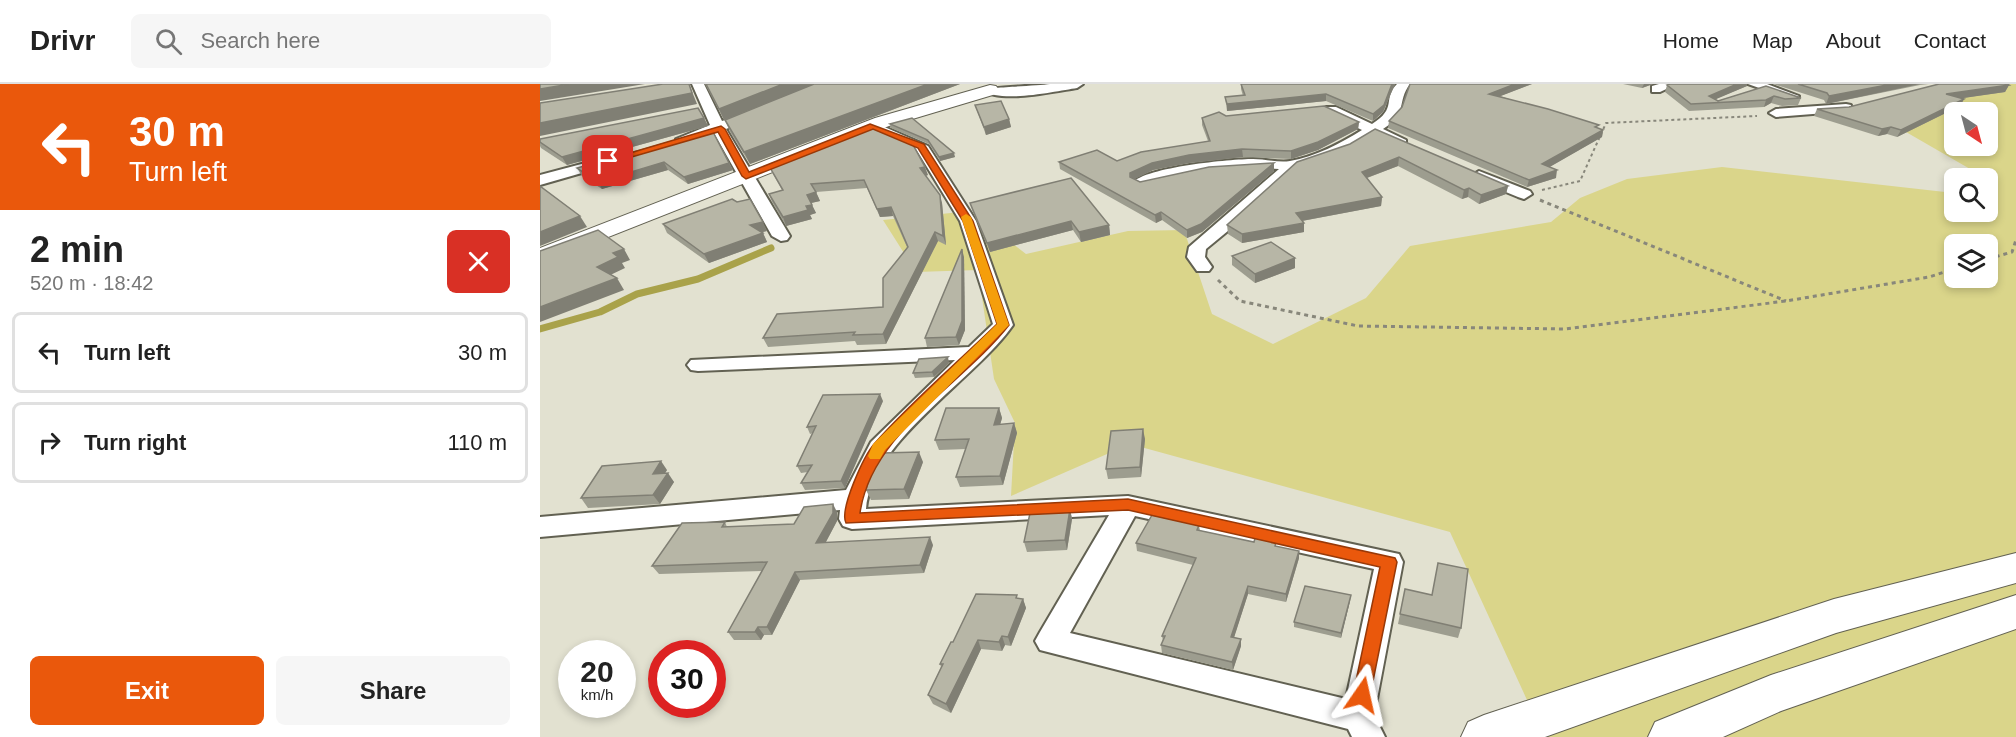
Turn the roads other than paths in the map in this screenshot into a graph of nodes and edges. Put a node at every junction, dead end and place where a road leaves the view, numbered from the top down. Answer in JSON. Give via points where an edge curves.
{"nodes":[{"id":1,"x":1077,"y":84,"type":"edge"},
{"id":2,"x":1404,"y":84,"type":"edge"},
{"id":3,"x":1671,"y":84,"type":"edge"},
{"id":4,"x":690,"y":85,"type":"edge"},
{"id":5,"x":987,"y":86,"type":"edge"},
{"id":6,"x":1754,"y":88,"type":"edge"},
{"id":7,"x":1656,"y":89,"type":"dead end"},
{"id":8,"x":1864,"y":104,"type":"edge"},
{"id":9,"x":1315,"y":108,"type":"edge"},
{"id":10,"x":1829,"y":108,"type":"junction"},
{"id":11,"x":765,"y":111,"type":"edge"},
{"id":12,"x":1776,"y":113,"type":"road end"},
{"id":13,"x":873,"y":126,"type":"junction"},
{"id":14,"x":721,"y":129,"type":"junction"},
{"id":15,"x":1374,"y":131,"type":"junction"},
{"id":16,"x":664,"y":145,"type":"edge"},
{"id":17,"x":1412,"y":148,"type":"edge"},
{"id":18,"x":619,"y":158,"type":"edge"},
{"id":19,"x":1291,"y":166,"type":"junction"},
{"id":20,"x":1462,"y":169,"type":"edge"},
{"id":21,"x":746,"y":176,"type":"junction"},
{"id":22,"x":540,"y":180,"type":"edge"},
{"id":23,"x":1140,"y":183,"type":"edge"},
{"id":24,"x":1524,"y":194,"type":"road end"},
{"id":25,"x":781,"y":236,"type":"dead end"},
{"id":26,"x":540,"y":257,"type":"edge"},
{"id":27,"x":1203,"y":267,"type":"road end"},
{"id":28,"x":976,"y":353,"type":"junction"},
{"id":29,"x":698,"y":365,"type":"dead end"},
{"id":30,"x":854,"y":499,"type":"junction"},
{"id":31,"x":1128,"y":505,"type":"junction"},
{"id":32,"x":540,"y":527,"type":"edge"},
{"id":33,"x":2016,"y":568,"type":"edge"},
{"id":34,"x":2016,"y":612,"type":"edge"},
{"id":35,"x":1364,"y":727,"type":"edge"},
{"id":36,"x":1484,"y":737,"type":"edge"},
{"id":37,"x":1671,"y":737,"type":"edge"}],
"edges":[{"from":1,"to":5,"type":"street","via":[[1019,92]]},
{"from":2,"to":15,"type":"street","via":[[1398,90],[1390,119]]},
{"from":3,"to":7,"type":"street"},
{"from":4,"to":14,"type":"street","via":[[702,109]]},
{"from":5,"to":13,"type":"street"},
{"from":6,"to":10,"type":"street"},
{"from":8,"to":10,"type":"street"},
{"from":9,"to":15,"type":"street","via":[[1326,107]]},
{"from":10,"to":12,"type":"street"},
{"from":11,"to":14,"type":"street"},
{"from":13,"to":21,"type":"street"},
{"from":13,"to":28,"type":"street","via":[[921,146],[968,221],[1003,325]]},
{"from":14,"to":16,"type":"street"},
{"from":14,"to":21,"type":"street"},
{"from":15,"to":17,"type":"street"},
{"from":15,"to":19,"type":"street","via":[[1344,147]]},
{"from":18,"to":22,"type":"street"},
{"from":19,"to":23,"type":"street","via":[[1258,162],[1214,166],[1170,172]]},
{"from":19,"to":27,"type":"street","via":[[1198,247],[1196,257]]},
{"from":20,"to":24,"type":"street"},
{"from":21,"to":25,"type":"street"},
{"from":21,"to":26,"type":"street"},
{"from":28,"to":29,"type":"street"},
{"from":28,"to":30,"type":"street","via":[[879,448]]},
{"from":30,"to":31,"type":"street","via":[[852,519]]},
{"from":30,"to":32,"type":"street"},
{"from":31,"to":35,"type":"street","via":[[1389,562]]},
{"from":31,"to":35,"type":"street","via":[[1050,641]]},
{"from":33,"to":36,"type":"street","via":[[1834,616]]},
{"from":34,"to":37,"type":"street","via":[[1771,695]]}]}
